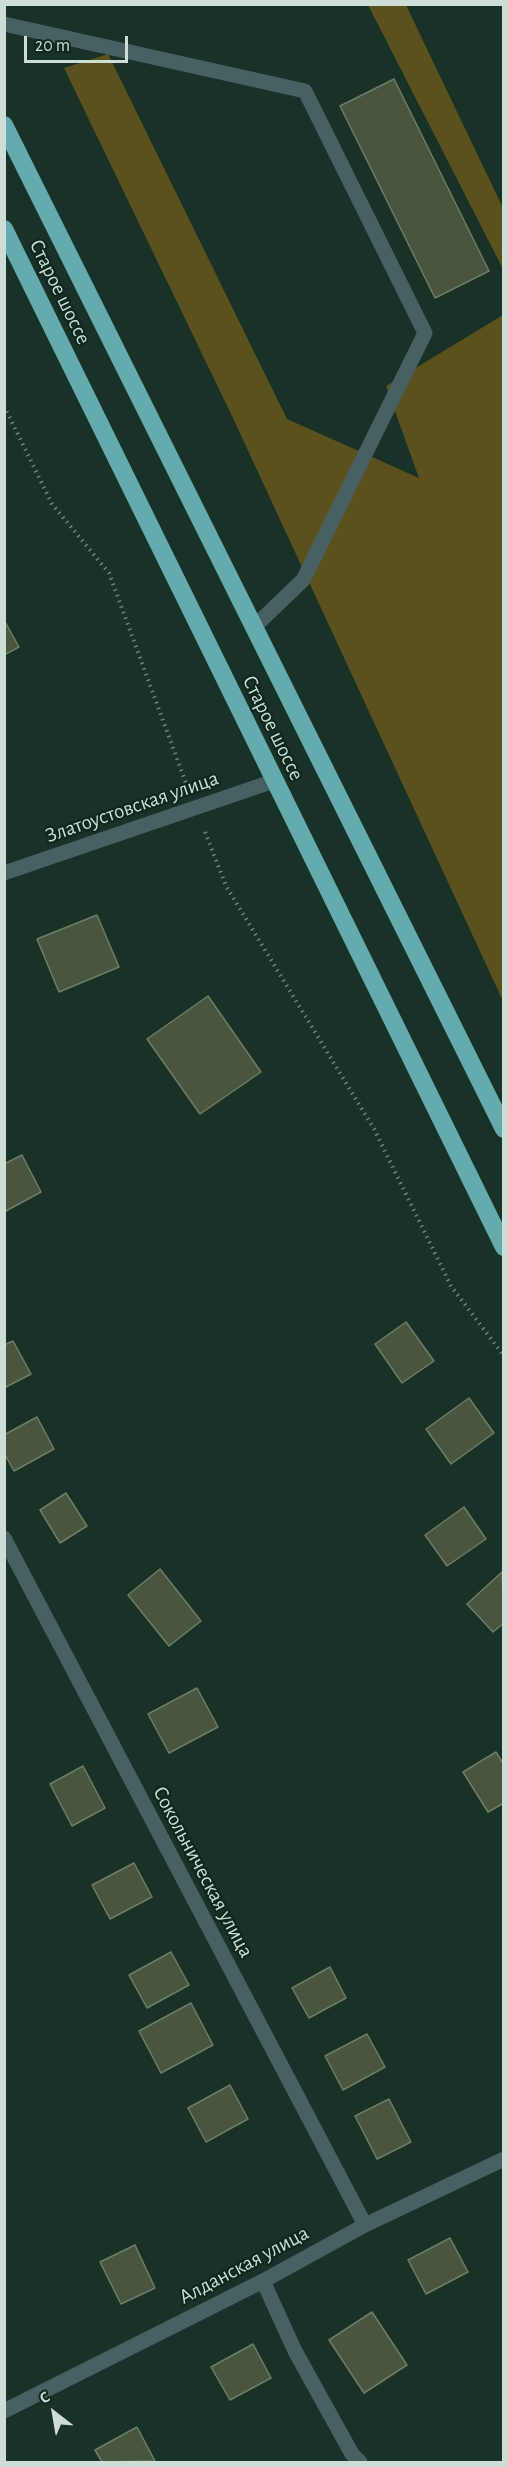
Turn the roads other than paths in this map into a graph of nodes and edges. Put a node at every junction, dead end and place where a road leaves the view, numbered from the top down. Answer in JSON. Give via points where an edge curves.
{"nodes":[{"id":1,"x":4,"y":24,"type":"edge"},
{"id":2,"x":4,"y":125,"type":"edge"},
{"id":3,"x":4,"y":229,"type":"edge"},
{"id":4,"x":254,"y":627,"type":"junction"},
{"id":5,"x":274,"y":781,"type":"junction"},
{"id":6,"x":4,"y":873,"type":"edge"},
{"id":7,"x":504,"y":1129,"type":"edge"},
{"id":8,"x":504,"y":1247,"type":"edge"},
{"id":9,"x":4,"y":1538,"type":"edge"},
{"id":10,"x":504,"y":2159,"type":"edge"},
{"id":11,"x":365,"y":2225,"type":"junction"},
{"id":12,"x":262,"y":2281,"type":"junction"},
{"id":13,"x":4,"y":2410,"type":"edge"},
{"id":14,"x":360,"y":2463,"type":"edge"}],
"edges":[{"from":1,"to":4,"type":"street","via":[[305,91],[424,333],[303,580]]},
{"from":2,"to":4,"type":"highway","name":"Старое шоссе"},
{"from":3,"to":5,"type":"highway","name":"Старое шоссе"},
{"from":4,"to":7,"type":"highway","name":"Старое шоссе"},
{"from":5,"to":6,"type":"street","name":"Златоустовская улица"},
{"from":5,"to":8,"type":"highway","name":"Старое шоссе"},
{"from":9,"to":11,"type":"street","name":"Сокольническая улица"},
{"from":10,"to":11,"type":"street","name":"Алданская улица"},
{"from":11,"to":12,"type":"street","name":"Алданская улица"},
{"from":12,"to":13,"type":"street","name":"Алданская улица"},
{"from":12,"to":14,"type":"street","via":[[295,2351]]}]}
